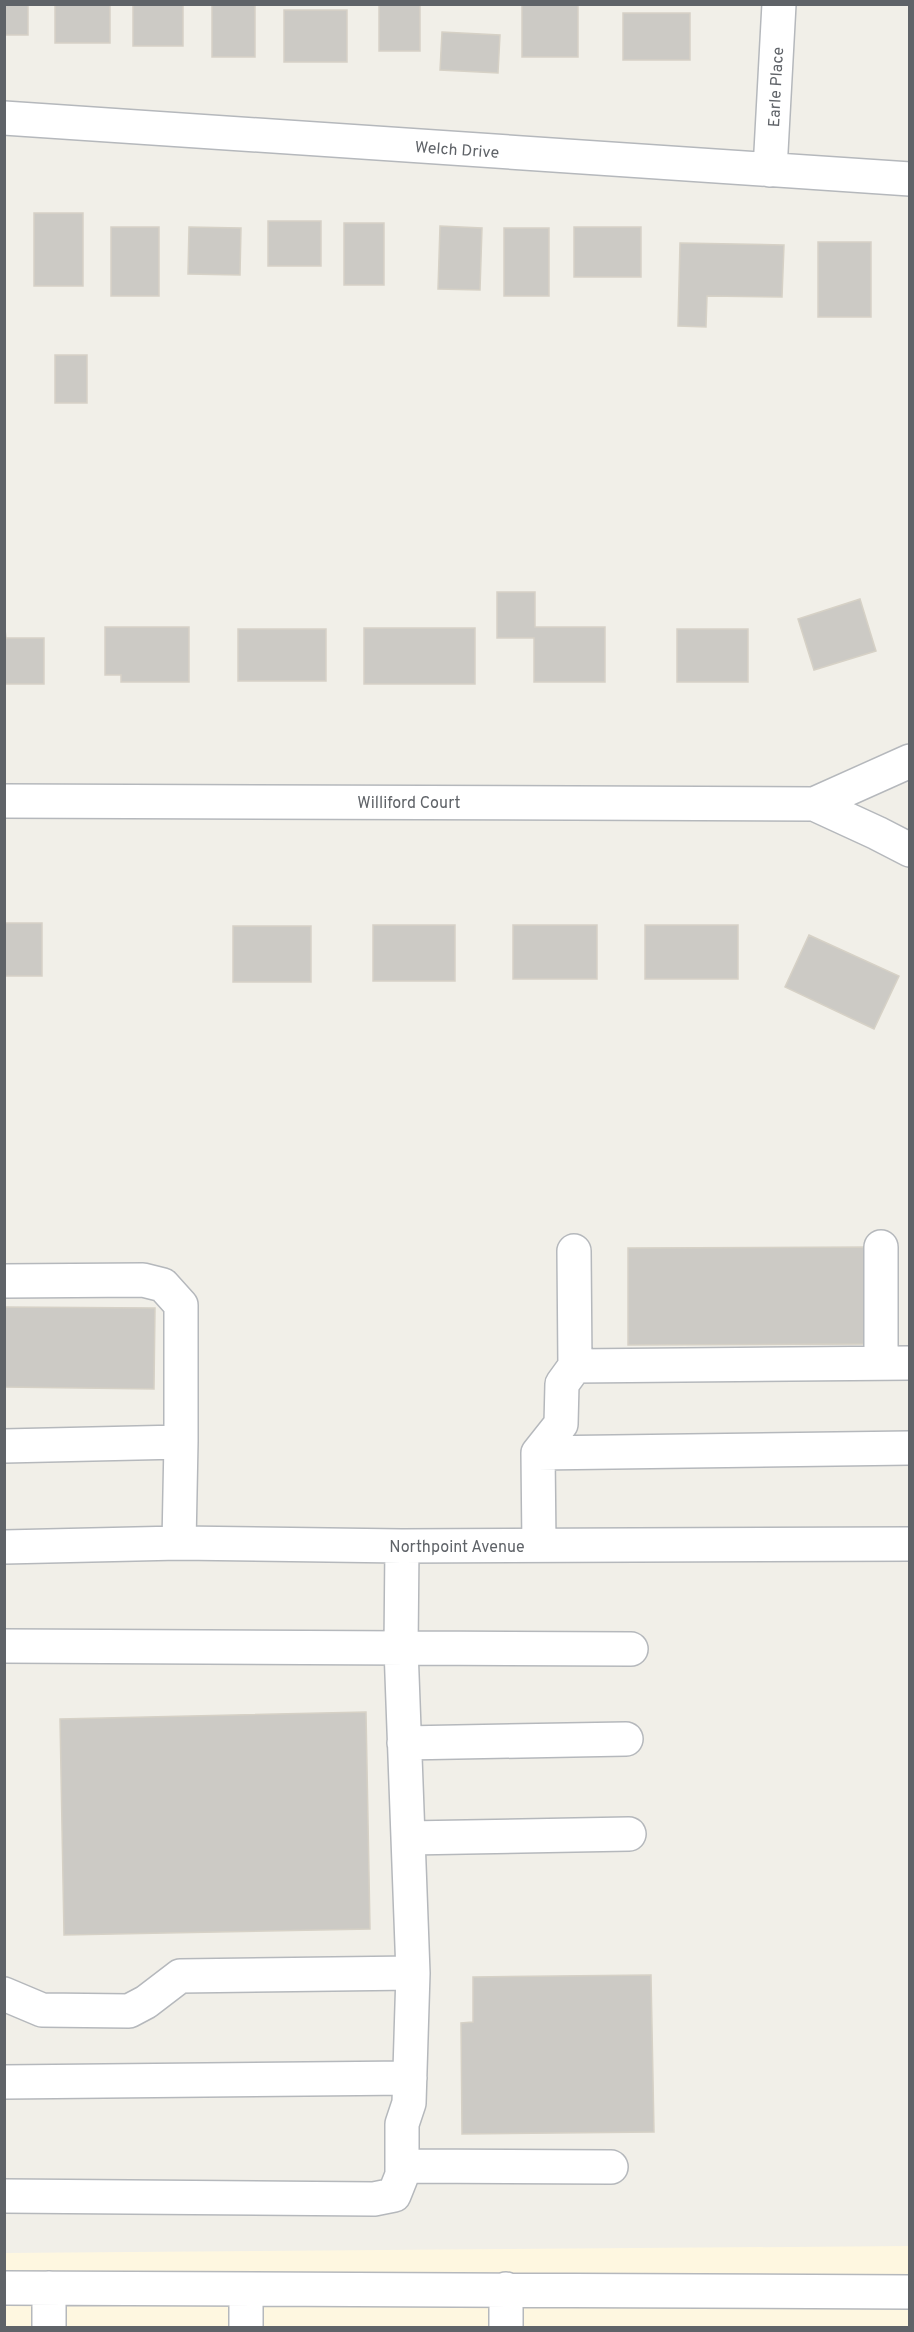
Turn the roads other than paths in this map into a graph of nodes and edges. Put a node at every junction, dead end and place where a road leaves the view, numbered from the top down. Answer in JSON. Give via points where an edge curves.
{"nodes":[{"id":1,"x":779,"y":4,"type":"edge"},
{"id":2,"x":4,"y":118,"type":"edge"},
{"id":3,"x":770,"y":170,"type":"junction"},
{"id":4,"x":909,"y":179,"type":"edge"},
{"id":5,"x":909,"y":760,"type":"edge"},
{"id":6,"x":4,"y":801,"type":"edge"},
{"id":7,"x":814,"y":804,"type":"junction"},
{"id":8,"x":909,"y":850,"type":"edge"},
{"id":9,"x":881,"y":1247,"type":"dead end"},
{"id":10,"x":574,"y":1251,"type":"dead end"},
{"id":11,"x":4,"y":1281,"type":"edge"},
{"id":12,"x":895,"y":1363,"type":"edge"},
{"id":13,"x":575,"y":1366,"type":"junction"},
{"id":14,"x":181,"y":1442,"type":"junction"},
{"id":15,"x":4,"y":1446,"type":"edge"},
{"id":16,"x":909,"y":1448,"type":"edge"},
{"id":17,"x":538,"y":1453,"type":"junction"},
{"id":18,"x":178,"y":1543,"type":"junction"},
{"id":19,"x":909,"y":1544,"type":"edge"},
{"id":20,"x":539,"y":1545,"type":"junction"},
{"id":21,"x":402,"y":1546,"type":"junction"},
{"id":22,"x":4,"y":1547,"type":"edge"},
{"id":23,"x":4,"y":1646,"type":"edge"},
{"id":24,"x":401,"y":1648,"type":"junction"},
{"id":25,"x":631,"y":1649,"type":"dead end"},
{"id":26,"x":626,"y":1739,"type":"dead end"},
{"id":27,"x":404,"y":1743,"type":"junction"},
{"id":28,"x":629,"y":1834,"type":"dead end"},
{"id":29,"x":408,"y":1838,"type":"junction"},
{"id":30,"x":413,"y":1973,"type":"junction"},
{"id":31,"x":4,"y":1994,"type":"edge"},
{"id":32,"x":410,"y":2078,"type":"junction"},
{"id":33,"x":4,"y":2082,"type":"edge"},
{"id":34,"x":402,"y":2166,"type":"junction"},
{"id":35,"x":611,"y":2167,"type":"dead end"},
{"id":36,"x":4,"y":2196,"type":"edge"},
{"id":37,"x":4,"y":2288,"type":"edge"},
{"id":38,"x":50,"y":2288,"type":"junction"},
{"id":39,"x":506,"y":2289,"type":"junction"},
{"id":40,"x":246,"y":2290,"type":"junction"},
{"id":41,"x":909,"y":2292,"type":"edge"},
{"id":42,"x":50,"y":2328,"type":"edge"},
{"id":43,"x":246,"y":2328,"type":"edge"},
{"id":44,"x":506,"y":2328,"type":"edge"}],
"edges":[{"from":1,"to":3,"type":"street","name":"Earle Place"},
{"from":2,"to":3,"type":"street","name":"Welch Drive"},
{"from":3,"to":4,"type":"street","name":"Welch Drive"},
{"from":5,"to":7,"type":"street","name":"Williford Court"},
{"from":6,"to":7,"type":"street","name":"Williford Court"},
{"from":7,"to":8,"type":"street","name":"Williford Court"},
{"from":9,"to":12,"type":"street"},
{"from":10,"to":13,"type":"street"},
{"from":11,"to":14,"type":"street","via":[[143,1280],[163,1285],[181,1305]]},
{"from":12,"to":13,"type":"street"},
{"from":13,"to":17,"type":"street","via":[[562,1384],[561,1424]]},
{"from":14,"to":15,"type":"street"},
{"from":14,"to":18,"type":"street"},
{"from":16,"to":17,"type":"street"},
{"from":17,"to":20,"type":"street"},
{"from":18,"to":21,"type":"street","name":"Northpoint Avenue"},
{"from":18,"to":22,"type":"street","name":"Northpoint Avenue"},
{"from":19,"to":20,"type":"street","name":"Northpoint Avenue"},
{"from":20,"to":21,"type":"street","name":"Northpoint Avenue"},
{"from":21,"to":24,"type":"street"},
{"from":23,"to":24,"type":"street"},
{"from":24,"to":25,"type":"street"},
{"from":24,"to":27,"type":"street"},
{"from":26,"to":27,"type":"street"},
{"from":27,"to":29,"type":"street"},
{"from":28,"to":29,"type":"street"},
{"from":29,"to":30,"type":"street"},
{"from":30,"to":31,"type":"street","via":[[180,1976],[129,2011],[42,2010]]},
{"from":30,"to":32,"type":"street"},
{"from":32,"to":33,"type":"street"},
{"from":32,"to":34,"type":"street","via":[[410,2103],[402,2124]]},
{"from":34,"to":35,"type":"street"},
{"from":34,"to":36,"type":"street","via":[[394,2194],[374,2199]]},
{"from":37,"to":38,"type":"street"},
{"from":38,"to":40,"type":"street"},
{"from":38,"to":42,"type":"street"},
{"from":39,"to":40,"type":"street"},
{"from":39,"to":41,"type":"street"},
{"from":39,"to":44,"type":"street"},
{"from":40,"to":43,"type":"street"}]}
